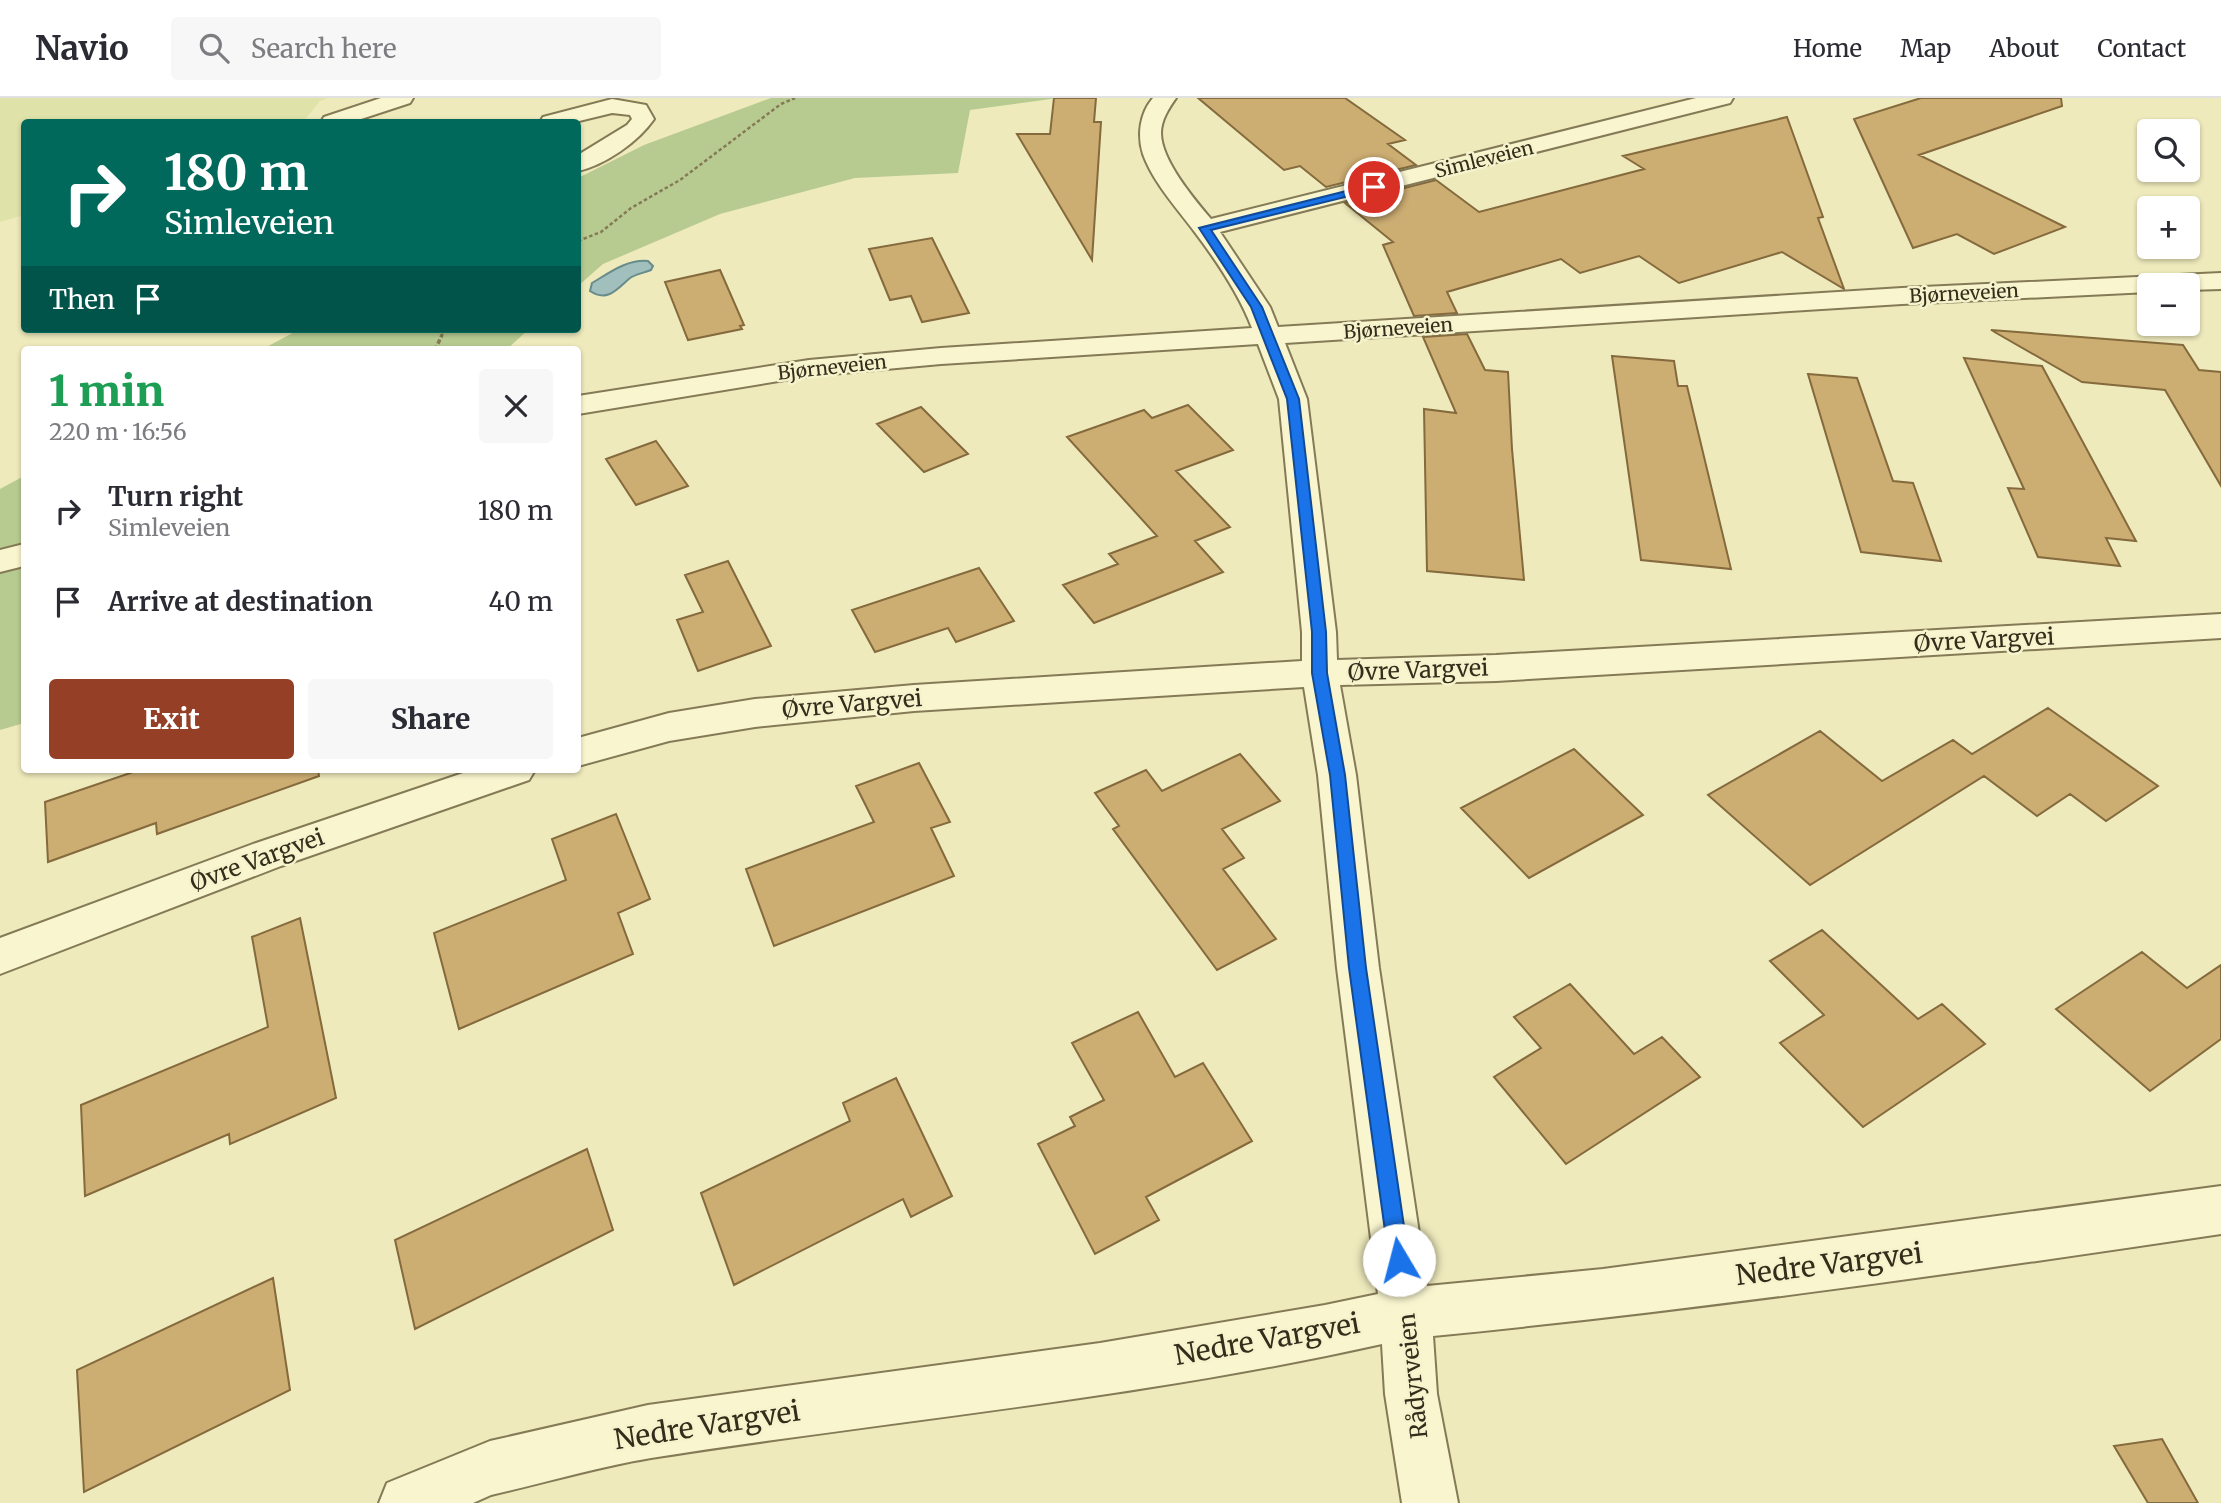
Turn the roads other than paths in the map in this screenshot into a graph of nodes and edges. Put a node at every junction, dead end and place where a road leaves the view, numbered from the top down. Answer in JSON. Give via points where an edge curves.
{"nodes":[{"id":1,"x":402,"y":98,"type":"edge"},
{"id":2,"x":1165,"y":98,"type":"edge"},
{"id":3,"x":1722,"y":98,"type":"edge"},
{"id":4,"x":619,"y":102,"type":"edge"},
{"id":5,"x":341,"y":119,"type":"edge"},
{"id":6,"x":561,"y":119,"type":"edge"},
{"id":7,"x":581,"y":162,"type":"edge"},
{"id":8,"x":1205,"y":228,"type":"junction"},
{"id":9,"x":2221,"y":281,"type":"edge"},
{"id":10,"x":1270,"y":337,"type":"junction"},
{"id":11,"x":581,"y":405,"type":"edge"},
{"id":12,"x":21,"y":556,"type":"edge"},
{"id":13,"x":0,"y":561,"type":"edge"},
{"id":14,"x":2221,"y":626,"type":"edge"},
{"id":15,"x":1320,"y":673,"type":"junction"},
{"id":16,"x":581,"y":751,"type":"edge"},
{"id":17,"x":507,"y":773,"type":"edge"},
{"id":18,"x":0,"y":956,"type":"edge"},
{"id":19,"x":2221,"y":1210,"type":"edge"},
{"id":20,"x":1406,"y":1312,"type":"junction"},
{"id":21,"x":407,"y":1503,"type":"edge"},
{"id":22,"x":1430,"y":1503,"type":"edge"}],
"edges":[{"from":1,"to":5,"type":"street"},
{"from":2,"to":8,"type":"street","name":"Rådyrveien","via":[[1157,107],[1150,133],[1156,155],[1184,203]]},
{"from":3,"to":8,"type":"street","name":"Simleveien"},
{"from":4,"to":6,"type":"street"},
{"from":4,"to":7,"type":"street","via":[[638,110],[643,119],[635,130]]},
{"from":8,"to":10,"type":"street","name":"Rådyrveien","via":[[1257,307]]},
{"from":9,"to":10,"type":"street","name":"Bjørneveien","via":[[1902,296]]},
{"from":10,"to":11,"type":"street","name":"Bjørneveien","via":[[1102,344],[809,368]]},
{"from":10,"to":15,"type":"street","name":"Rådyrveien","via":[[1293,399]]},
{"from":12,"to":13,"type":"street"},
{"from":14,"to":15,"type":"street","name":"Øvre Vargvei","via":[[1496,668]]},
{"from":15,"to":16,"type":"street","name":"Øvre Vargvei","via":[[914,698],[755,713],[669,727]]},
{"from":15,"to":20,"type":"street","name":"Rådyrveien","via":[[1338,775],[1358,968]]},
{"from":17,"to":18,"type":"street","name":"Øvre Vargvei","via":[[267,855]]},
{"from":19,"to":20,"type":"street","name":"Nedre Vargvei","via":[[1603,1294]]},
{"from":20,"to":21,"type":"street","name":"Nedre Vargvei","via":[[1325,1331],[1100,1368],[648,1432],[490,1468]]},
{"from":20,"to":22,"type":"street","name":"Rådyrveien","via":[[1411,1394]]}]}
